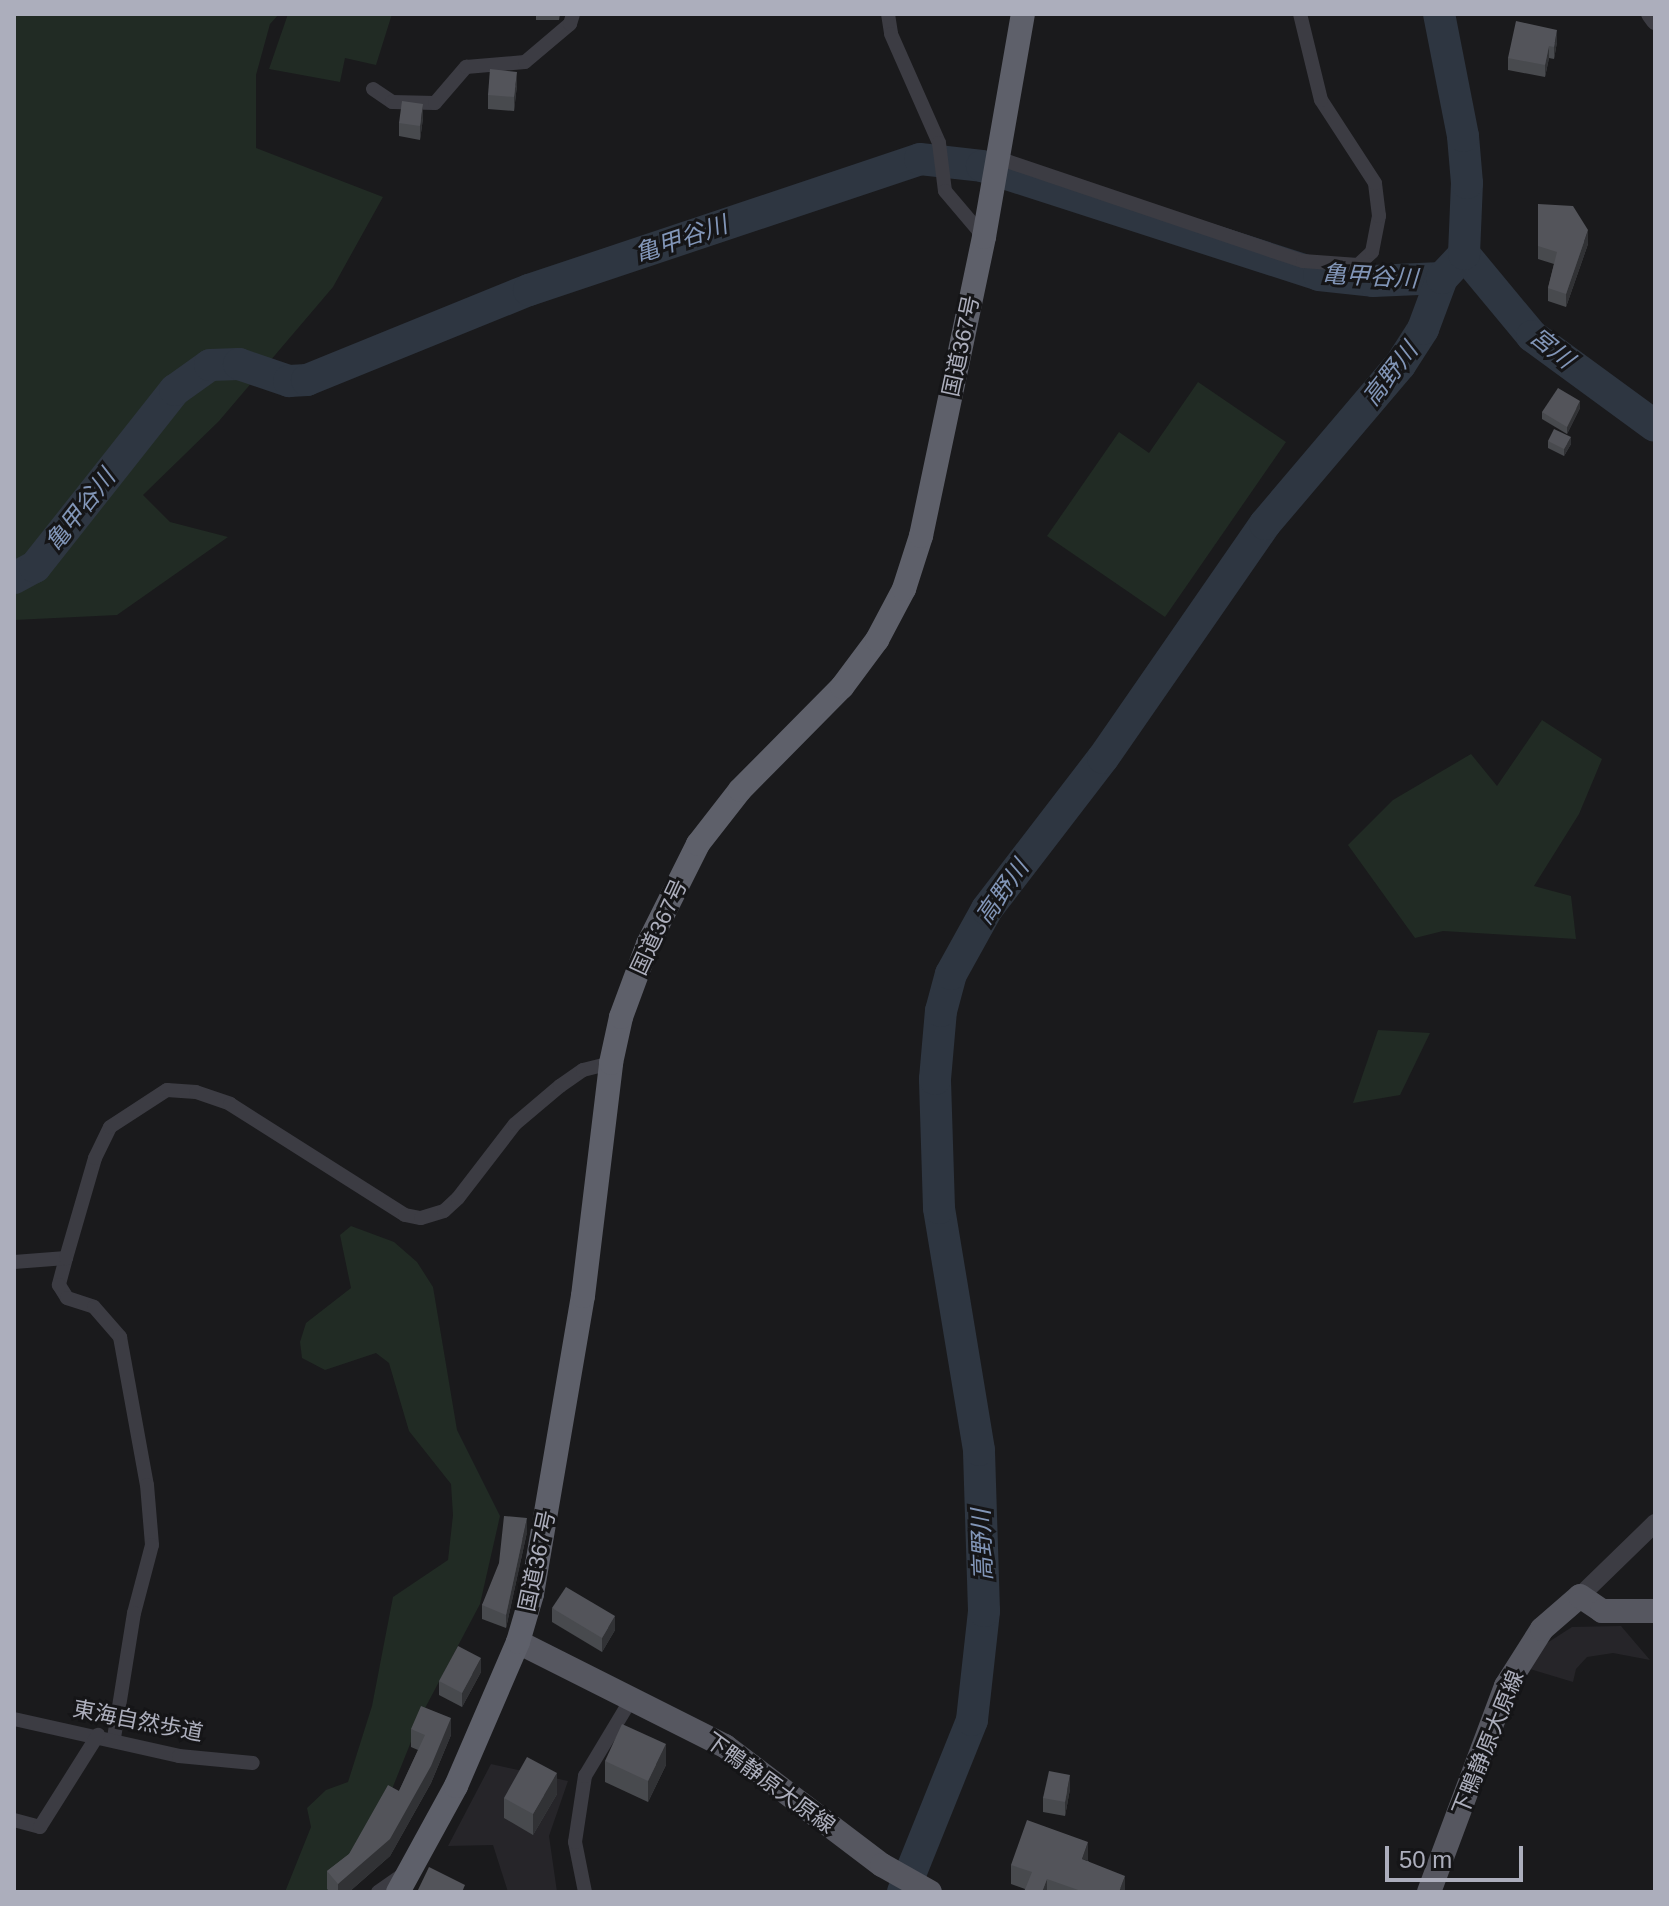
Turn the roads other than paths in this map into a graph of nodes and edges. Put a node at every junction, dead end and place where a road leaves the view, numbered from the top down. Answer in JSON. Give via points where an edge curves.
{"nodes":[{"id":1,"x":573,"y":14,"type":"edge"},
{"id":2,"x":888,"y":14,"type":"edge"},
{"id":3,"x":1023,"y":14,"type":"edge"},
{"id":4,"x":1300,"y":14,"type":"edge"},
{"id":5,"x":1650,"y":14,"type":"edge"},
{"id":6,"x":1655,"y":21,"type":"edge"},
{"id":7,"x":373,"y":89,"type":"dead end"},
{"id":8,"x":998,"y":158,"type":"junction"},
{"id":9,"x":984,"y":237,"type":"junction"},
{"id":10,"x":611,"y":1063,"type":"junction"},
{"id":11,"x":66,"y":1258,"type":"junction"},
{"id":12,"x":14,"y":1262,"type":"edge"},
{"id":13,"x":1655,"y":1523,"type":"edge"},
{"id":14,"x":1580,"y":1596,"type":"junction"},
{"id":15,"x":1655,"y":1611,"type":"edge"},
{"id":16,"x":518,"y":1642,"type":"junction"},
{"id":17,"x":633,"y":1696,"type":"junction"},
{"id":18,"x":14,"y":1719,"type":"edge"},
{"id":19,"x":98,"y":1735,"type":"junction"},
{"id":20,"x":114,"y":1738,"type":"junction"},
{"id":21,"x":253,"y":1763,"type":"dead end"},
{"id":22,"x":14,"y":1820,"type":"edge"},
{"id":23,"x":413,"y":1868,"type":"junction"},
{"id":24,"x":378,"y":1892,"type":"edge"},
{"id":25,"x":398,"y":1892,"type":"edge"},
{"id":26,"x":585,"y":1892,"type":"edge"},
{"id":27,"x":930,"y":1892,"type":"edge"},
{"id":28,"x":1429,"y":1892,"type":"edge"}],
"edges":[{"from":1,"to":7,"type":"street","via":[[570,24],[525,62],[466,67],[435,103],[392,102]]},
{"from":2,"to":9,"type":"street","via":[[891,34],[939,150],[945,191]]},
{"from":3,"to":8,"type":"highway","name":"国道367号"},
{"from":4,"to":8,"type":"street","via":[[1321,100],[1375,183],[1379,216],[1372,252],[1358,265],[1303,261]]},
{"from":5,"to":6,"type":"street"},
{"from":8,"to":9,"type":"highway","name":"国道367号"},
{"from":9,"to":10,"type":"highway","name":"国道367号","via":[[921,536],[904,589],[877,640],[842,687],[740,790],[698,844],[648,944],[621,1017]]},
{"from":10,"to":11,"type":"street","via":[[583,1070],[560,1086],[515,1124],[458,1198],[444,1211],[421,1218],[405,1215],[241,1109],[196,1092],[167,1090],[110,1127],[95,1158]]},
{"from":10,"to":16,"type":"highway","name":"国道367号","via":[[551,1499]]},
{"from":11,"to":12,"type":"street"},
{"from":11,"to":20,"type":"street","via":[[59,1285],[67,1298],[94,1307],[120,1337],[147,1485],[152,1545],[134,1613]]},
{"from":13,"to":14,"type":"street"},
{"from":14,"to":15,"type":"main road","via":[[1602,1611]]},
{"from":14,"to":28,"type":"main road","name":"下鴨静原大原線","via":[[1542,1629],[1506,1686]]},
{"from":16,"to":17,"type":"main road","name":"下鴨静原大原線"},
{"from":16,"to":23,"type":"highway","name":"国道367号","via":[[456,1786]]},
{"from":17,"to":26,"type":"street","via":[[585,1776],[575,1842]]},
{"from":17,"to":27,"type":"main road","name":"下鴨静原大原線","via":[[725,1746],[889,1869]]},
{"from":18,"to":19,"type":"street","name":"東海自然歩道"},
{"from":19,"to":20,"type":"street","name":"東海自然歩道"},
{"from":19,"to":22,"type":"street","via":[[40,1827]]},
{"from":20,"to":21,"type":"street","name":"東海自然歩道","via":[[179,1756]]},
{"from":23,"to":24,"type":"street"},
{"from":23,"to":25,"type":"highway","name":"国道367号"}]}
